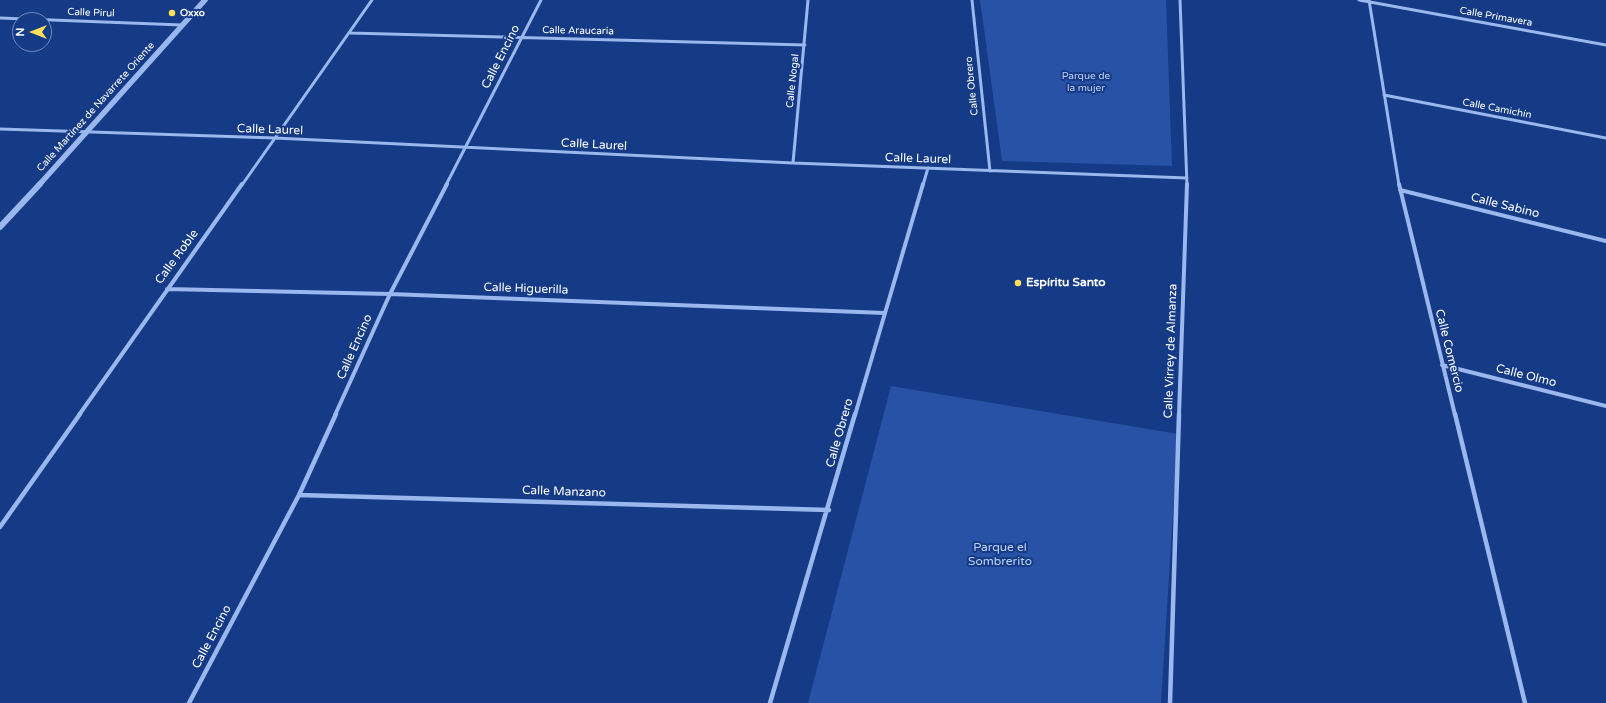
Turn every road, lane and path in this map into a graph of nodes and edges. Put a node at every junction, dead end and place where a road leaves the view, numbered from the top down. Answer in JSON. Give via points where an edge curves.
{"nodes":[{"id":1,"x":205,"y":0,"type":"edge"},
{"id":2,"x":372,"y":0,"type":"edge"},
{"id":3,"x":541,"y":0,"type":"edge"},
{"id":4,"x":808,"y":0,"type":"edge"},
{"id":5,"x":972,"y":0,"type":"edge"},
{"id":6,"x":1180,"y":0,"type":"edge"},
{"id":7,"x":1359,"y":0,"type":"edge"},
{"id":8,"x":1369,"y":1,"type":"edge"},
{"id":9,"x":0,"y":18,"type":"edge"},
{"id":10,"x":182,"y":24,"type":"junction"},
{"id":11,"x":350,"y":33,"type":"junction"},
{"id":12,"x":523,"y":38,"type":"junction"},
{"id":13,"x":805,"y":45,"type":"junction"},
{"id":14,"x":1606,"y":45,"type":"edge"},
{"id":15,"x":1384,"y":95,"type":"junction"},
{"id":16,"x":0,"y":129,"type":"edge"},
{"id":17,"x":87,"y":133,"type":"junction"},
{"id":18,"x":275,"y":138,"type":"junction"},
{"id":19,"x":1606,"y":138,"type":"edge"},
{"id":20,"x":465,"y":148,"type":"junction"},
{"id":21,"x":793,"y":163,"type":"junction"},
{"id":22,"x":928,"y":168,"type":"junction"},
{"id":23,"x":990,"y":171,"type":"junction"},
{"id":24,"x":1187,"y":178,"type":"junction"},
{"id":25,"x":1400,"y":190,"type":"junction"},
{"id":26,"x":0,"y":227,"type":"edge"},
{"id":27,"x":1606,"y":241,"type":"edge"},
{"id":28,"x":167,"y":289,"type":"junction"},
{"id":29,"x":390,"y":294,"type":"junction"},
{"id":30,"x":885,"y":313,"type":"junction"},
{"id":31,"x":1442,"y":365,"type":"junction"},
{"id":32,"x":1606,"y":406,"type":"edge"},
{"id":33,"x":299,"y":495,"type":"junction"},
{"id":34,"x":828,"y":510,"type":"junction"},
{"id":35,"x":0,"y":527,"type":"edge"},
{"id":36,"x":189,"y":703,"type":"edge"},
{"id":37,"x":770,"y":703,"type":"edge"},
{"id":38,"x":1170,"y":703,"type":"edge"},
{"id":39,"x":1525,"y":703,"type":"edge"}],
"edges":[{"from":1,"to":10,"type":"street","name":"Calle Martínez de Navarrete Oriente"},
{"from":2,"to":11,"type":"street","name":"Calle Roble"},
{"from":3,"to":12,"type":"street","name":"Calle Encino"},
{"from":4,"to":13,"type":"street","name":"Calle Nogal"},
{"from":5,"to":23,"type":"street","name":"Calle Obrero"},
{"from":6,"to":24,"type":"street","name":"Calle Virrey de Almanza"},
{"from":7,"to":8,"type":"street","name":"Calle Primavera"},
{"from":8,"to":14,"type":"street","name":"Calle Primavera"},
{"from":8,"to":15,"type":"street","name":"Calle Comercio"},
{"from":9,"to":10,"type":"street","name":"Calle Pirul"},
{"from":10,"to":17,"type":"street","name":"Calle Martínez de Navarrete Oriente"},
{"from":11,"to":12,"type":"street","name":"Calle Araucaria"},
{"from":11,"to":18,"type":"street","name":"Calle Roble"},
{"from":12,"to":13,"type":"street","name":"Calle Araucaria"},
{"from":12,"to":20,"type":"street","name":"Calle Encino"},
{"from":13,"to":21,"type":"street","name":"Calle Nogal"},
{"from":15,"to":19,"type":"street","name":"Calle Camichín"},
{"from":15,"to":25,"type":"street","name":"Calle Comercio"},
{"from":16,"to":17,"type":"street","name":"Calle Laurel"},
{"from":17,"to":18,"type":"street","name":"Calle Laurel"},
{"from":17,"to":26,"type":"street","name":"Calle Martínez de Navarrete Oriente"},
{"from":18,"to":20,"type":"street","name":"Calle Laurel"},
{"from":18,"to":28,"type":"street","name":"Calle Roble"},
{"from":20,"to":21,"type":"street","name":"Calle Laurel"},
{"from":20,"to":29,"type":"street","name":"Calle Encino"},
{"from":21,"to":22,"type":"street","name":"Calle Laurel"},
{"from":22,"to":23,"type":"street","name":"Calle Laurel"},
{"from":22,"to":30,"type":"street","name":"Calle Obrero"},
{"from":23,"to":24,"type":"street","name":"Calle Laurel"},
{"from":24,"to":38,"type":"street","name":"Calle Virrey de Almanza"},
{"from":25,"to":27,"type":"street","name":"Calle Sabino"},
{"from":25,"to":31,"type":"street","name":"Calle Comercio"},
{"from":28,"to":29,"type":"street","name":"Calle Higuerilla"},
{"from":28,"to":35,"type":"street","name":"Calle Roble"},
{"from":29,"to":30,"type":"street","name":"Calle Higuerilla"},
{"from":29,"to":33,"type":"street","name":"Calle Encino"},
{"from":30,"to":34,"type":"street","name":"Calle Obrero"},
{"from":31,"to":32,"type":"street","name":"Calle Olmo"},
{"from":31,"to":39,"type":"street","name":"Calle Comercio"},
{"from":33,"to":34,"type":"street","name":"Calle Manzano"},
{"from":33,"to":36,"type":"street","name":"Calle Encino"},
{"from":34,"to":37,"type":"street","name":"Calle Obrero"}]}
